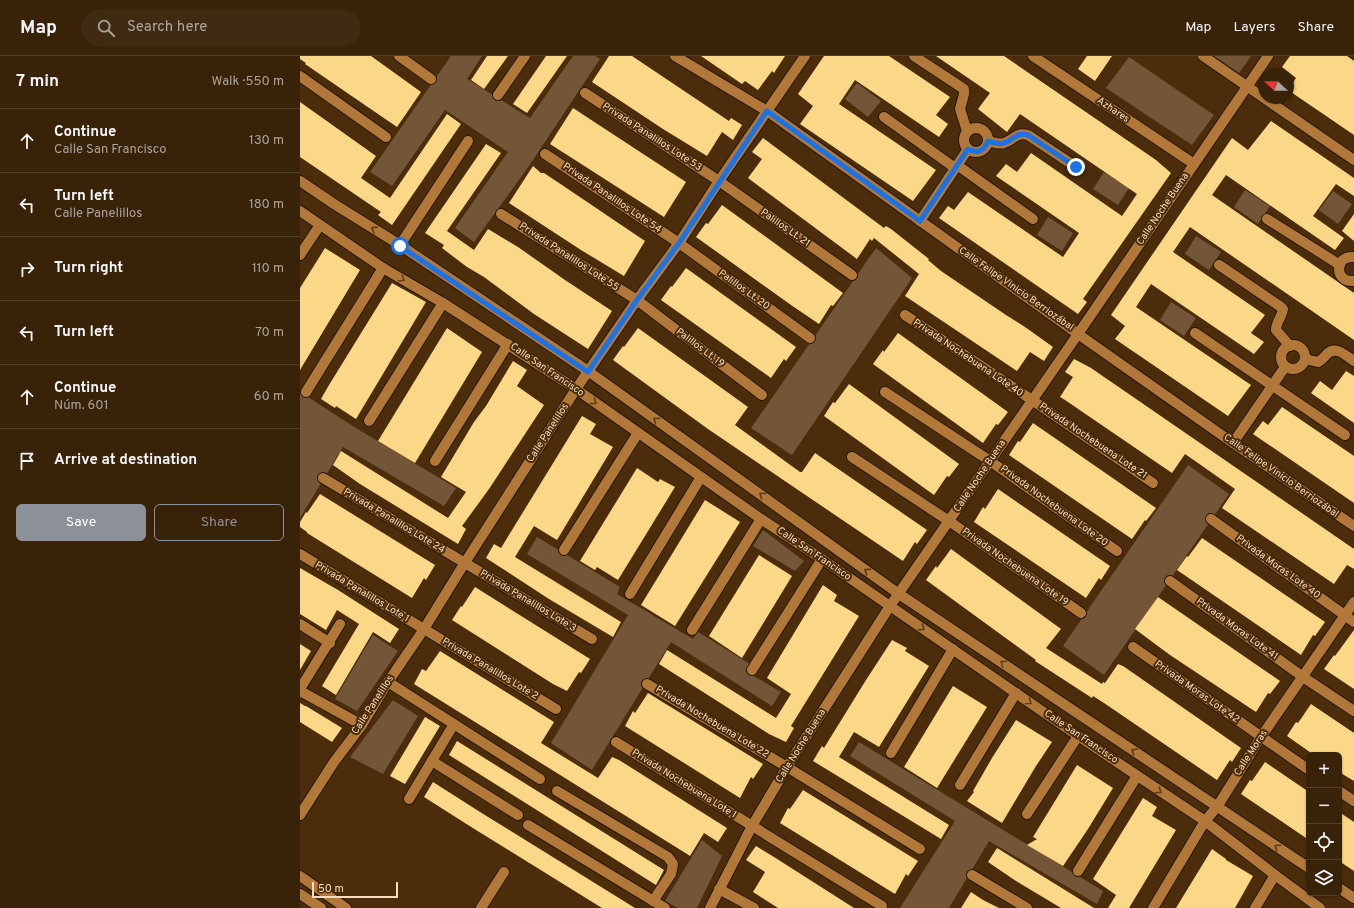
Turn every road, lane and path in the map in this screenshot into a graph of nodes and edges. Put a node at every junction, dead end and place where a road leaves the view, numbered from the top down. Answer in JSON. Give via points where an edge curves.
{"nodes":[{"id":1,"x":399,"y":56,"type":"edge"},
{"id":2,"x":525,"y":56,"type":"edge"},
{"id":3,"x":676,"y":56,"type":"edge"},
{"id":4,"x":805,"y":56,"type":"edge"},
{"id":5,"x":914,"y":56,"type":"edge"},
{"id":6,"x":1033,"y":56,"type":"edge"},
{"id":7,"x":1203,"y":56,"type":"edge"},
{"id":8,"x":1268,"y":56,"type":"edge"},
{"id":9,"x":300,"y":76,"type":"edge"},
{"id":10,"x":431,"y":79,"type":"dead end"},
{"id":11,"x":1247,"y":86,"type":"junction"},
{"id":12,"x":585,"y":93,"type":"dead end"},
{"id":13,"x":498,"y":95,"type":"dead end"},
{"id":14,"x":767,"y":111,"type":"junction"},
{"id":15,"x":884,"y":117,"type":"dead end"},
{"id":16,"x":967,"y":131,"type":"junction"},
{"id":17,"x":386,"y":137,"type":"dead end"},
{"id":18,"x":468,"y":141,"type":"dead end"},
{"id":19,"x":988,"y":141,"type":"junction"},
{"id":20,"x":968,"y":149,"type":"junction"},
{"id":21,"x":545,"y":154,"type":"dead end"},
{"id":22,"x":1354,"y":160,"type":"edge"},
{"id":23,"x":1194,"y":164,"type":"junction"},
{"id":24,"x":956,"y":167,"type":"junction"},
{"id":25,"x":1076,"y":167,"type":"dead end"},
{"id":26,"x":300,"y":181,"type":"edge"},
{"id":27,"x":719,"y":181,"type":"junction"},
{"id":28,"x":300,"y":211,"type":"edge"},
{"id":29,"x":501,"y":214,"type":"dead end"},
{"id":30,"x":1033,"y":219,"type":"dead end"},
{"id":31,"x":1267,"y":219,"type":"dead end"},
{"id":32,"x":920,"y":221,"type":"junction"},
{"id":33,"x":320,"y":225,"type":"junction"},
{"id":34,"x":679,"y":243,"type":"junction"},
{"id":35,"x":400,"y":246,"type":"junction"},
{"id":36,"x":300,"y":256,"type":"edge"},
{"id":37,"x":1354,"y":258,"type":"edge"},
{"id":38,"x":1219,"y":265,"type":"dead end"},
{"id":39,"x":1340,"y":265,"type":"junction"},
{"id":40,"x":383,"y":268,"type":"junction"},
{"id":41,"x":852,"y":275,"type":"dead end"},
{"id":42,"x":1354,"y":281,"type":"edge"},
{"id":43,"x":637,"y":300,"type":"junction"},
{"id":44,"x":443,"y":303,"type":"junction"},
{"id":45,"x":905,"y":315,"type":"dead end"},
{"id":46,"x":1195,"y":333,"type":"dead end"},
{"id":47,"x":1078,"y":334,"type":"junction"},
{"id":48,"x":810,"y":338,"type":"dead end"},
{"id":49,"x":508,"y":344,"type":"junction"},
{"id":50,"x":1290,"y":346,"type":"junction"},
{"id":51,"x":1305,"y":359,"type":"junction"},
{"id":52,"x":1354,"y":361,"type":"edge"},
{"id":53,"x":1285,"y":367,"type":"junction"},
{"id":54,"x":588,"y":372,"type":"junction"},
{"id":55,"x":1273,"y":385,"type":"junction"},
{"id":56,"x":576,"y":389,"type":"junction"},
{"id":57,"x":306,"y":392,"type":"dead end"},
{"id":58,"x":885,"y":392,"type":"dead end"},
{"id":59,"x":762,"y":395,"type":"dead end"},
{"id":60,"x":1032,"y":400,"type":"junction"},
{"id":61,"x":369,"y":421,"type":"dead end"},
{"id":62,"x":638,"y":433,"type":"junction"},
{"id":63,"x":1345,"y":435,"type":"dead end"},
{"id":64,"x":1233,"y":443,"type":"junction"},
{"id":65,"x":852,"y":457,"type":"dead end"},
{"id":66,"x":435,"y":461,"type":"dead end"},
{"id":67,"x":990,"y":461,"type":"junction"},
{"id":68,"x":702,"y":476,"type":"junction"},
{"id":69,"x":324,"y":478,"type":"dead end"},
{"id":70,"x":1153,"y":483,"type":"dead end"},
{"id":71,"x":761,"y":519,"type":"junction"},
{"id":72,"x":1210,"y":519,"type":"dead end"},
{"id":73,"x":949,"y":521,"type":"junction"},
{"id":74,"x":1354,"y":526,"type":"edge"},
{"id":75,"x":564,"y":550,"type":"dead end"},
{"id":76,"x":1117,"y":551,"type":"dead end"},
{"id":77,"x":300,"y":554,"type":"edge"},
{"id":78,"x":822,"y":559,"type":"junction"},
{"id":79,"x":464,"y":564,"type":"junction"},
{"id":80,"x":1170,"y":581,"type":"dead end"},
{"id":81,"x":630,"y":594,"type":"dead end"},
{"id":82,"x":899,"y":594,"type":"junction"},
{"id":83,"x":1354,"y":602,"type":"edge"},
{"id":84,"x":890,"y":606,"type":"junction"},
{"id":85,"x":1080,"y":613,"type":"dead end"},
{"id":86,"x":1345,"y":615,"type":"junction"},
{"id":87,"x":1354,"y":622,"type":"edge"},
{"id":88,"x":300,"y":624,"type":"edge"},
{"id":89,"x":340,"y":624,"type":"dead end"},
{"id":90,"x":424,"y":629,"type":"junction"},
{"id":91,"x":692,"y":630,"type":"dead end"},
{"id":92,"x":592,"y":640,"type":"dead end"},
{"id":93,"x":330,"y":643,"type":"junction"},
{"id":94,"x":1133,"y":647,"type":"dead end"},
{"id":95,"x":953,"y":649,"type":"junction"},
{"id":96,"x":752,"y":670,"type":"dead end"},
{"id":97,"x":1303,"y":677,"type":"junction"},
{"id":98,"x":388,"y":682,"type":"junction"},
{"id":99,"x":647,"y":684,"type":"dead end"},
{"id":100,"x":300,"y":690,"type":"edge"},
{"id":101,"x":1016,"y":693,"type":"junction"},
{"id":102,"x":556,"y":709,"type":"dead end"},
{"id":103,"x":1354,"y":711,"type":"edge"},
{"id":104,"x":362,"y":724,"type":"junction"},
{"id":105,"x":454,"y":724,"type":"junction"},
{"id":106,"x":1078,"y":736,"type":"junction"},
{"id":107,"x":1261,"y":737,"type":"junction"},
{"id":108,"x":616,"y":742,"type":"dead end"},
{"id":109,"x":891,"y":753,"type":"dead end"},
{"id":110,"x":432,"y":761,"type":"junction"},
{"id":111,"x":787,"y":767,"type":"junction"},
{"id":112,"x":1306,"y":768,"type":"edge"},
{"id":113,"x":1137,"y":776,"type":"junction"},
{"id":114,"x":540,"y":779,"type":"dead end"},
{"id":115,"x":960,"y":785,"type":"dead end"},
{"id":116,"x":557,"y":791,"type":"dead end"},
{"id":117,"x":1342,"y":793,"type":"edge"},
{"id":118,"x":410,"y":799,"type":"dead end"},
{"id":119,"x":1354,"y":801,"type":"edge"},
{"id":120,"x":1217,"y":807,"type":"junction"},
{"id":121,"x":1027,"y":814,"type":"dead end"},
{"id":122,"x":300,"y":815,"type":"edge"},
{"id":123,"x":518,"y":815,"type":"dead end"},
{"id":124,"x":1205,"y":822,"type":"junction"},
{"id":125,"x":528,"y":825,"type":"dead end"},
{"id":126,"x":752,"y":826,"type":"junction"},
{"id":127,"x":920,"y":850,"type":"dead end"},
{"id":128,"x":1306,"y":866,"type":"edge"},
{"id":129,"x":1078,"y":871,"type":"dead end"},
{"id":130,"x":504,"y":872,"type":"dead end"},
{"id":131,"x":972,"y":875,"type":"dead end"},
{"id":132,"x":1275,"y":875,"type":"junction"},
{"id":133,"x":300,"y":876,"type":"edge"},
{"id":134,"x":720,"y":889,"type":"junction"},
{"id":135,"x":1342,"y":890,"type":"edge"},
{"id":136,"x":300,"y":894,"type":"edge"},
{"id":137,"x":1354,"y":898,"type":"edge"},
{"id":138,"x":653,"y":901,"type":"junction"},
{"id":139,"x":882,"y":906,"type":"dead end"},
{"id":140,"x":321,"y":908,"type":"edge"},
{"id":141,"x":346,"y":908,"type":"edge"},
{"id":142,"x":481,"y":908,"type":"edge"},
{"id":143,"x":665,"y":908,"type":"edge"},
{"id":144,"x":710,"y":908,"type":"edge"},
{"id":145,"x":754,"y":908,"type":"edge"},
{"id":146,"x":1027,"y":908,"type":"edge"},
{"id":147,"x":1153,"y":908,"type":"edge"},
{"id":148,"x":1255,"y":908,"type":"edge"},
{"id":149,"x":1320,"y":908,"type":"edge"}],
"edges":[{"from":1,"to":10,"type":"street"},
{"from":2,"to":13,"type":"street"},
{"from":3,"to":14,"type":"street","name":"Calle Felipe Vinicio Berriozábal"},
{"from":4,"to":14,"type":"street","name":"Calle Panelillos"},
{"from":5,"to":16,"type":"street","via":[[964,90],[960,108]]},
{"from":6,"to":23,"type":"street","name":"Azhares"},
{"from":7,"to":11,"type":"street"},
{"from":8,"to":11,"type":"street","name":"Calle Noche Buena"},
{"from":9,"to":17,"type":"street"},
{"from":11,"to":22,"type":"street"},
{"from":11,"to":23,"type":"street","name":"Calle Noche Buena"},
{"from":12,"to":27,"type":"street","name":"Privada Panalillos Lote 53"},
{"from":14,"to":27,"type":"street","name":"Calle Panelillos"},
{"from":14,"to":32,"type":"street","name":"Calle Felipe Vinicio Berriozábal"},
{"from":15,"to":24,"type":"street"},
{"from":16,"to":19,"type":"street","via":[[971,128],[981,128],[985,131]]},
{"from":16,"to":20,"type":"street","via":[[964,144]]},
{"from":18,"to":35,"type":"street"},
{"from":19,"to":20,"type":"street","via":[[981,151],[974,152]]},
{"from":19,"to":25,"type":"street","via":[[1005,143],[1022,133]]},
{"from":20,"to":24,"type":"street"},
{"from":21,"to":34,"type":"street","name":"Privada Panalillos Lote 54"},
{"from":23,"to":47,"type":"street","name":"Calle Noche Buena"},
{"from":24,"to":30,"type":"street"},
{"from":24,"to":32,"type":"street"},
{"from":35,"to":26,"type":"street","name":"Calle San Francisco","one_way":true},
{"from":27,"to":34,"type":"street","name":"Calle Panelillos"},
{"from":27,"to":41,"type":"street","name":"Palillos Lt. 21"},
{"from":28,"to":33,"type":"street","name":"Calle San Francisco"},
{"from":29,"to":43,"type":"street","name":"Privada Panalillos Lote 55"},
{"from":31,"to":39,"type":"street"},
{"from":32,"to":47,"type":"street","name":"Calle Felipe Vinicio Berriozábal"},
{"from":33,"to":36,"type":"street"},
{"from":33,"to":40,"type":"street","name":"Calle San Francisco"},
{"from":34,"to":43,"type":"street","name":"Calle Panelillos"},
{"from":34,"to":48,"type":"street","name":"Palillos Lt. 20"},
{"from":35,"to":54,"type":"street","name":"Calle San Francisco"},
{"from":37,"to":39,"type":"street","via":[[1347,258]]},
{"from":38,"to":50,"type":"street","via":[[1283,309],[1276,330]]},
{"from":39,"to":42,"type":"street","via":[[1339,270],[1344,280]]},
{"from":40,"to":44,"type":"street","name":"Calle San Francisco","one_way":true},
{"from":40,"to":57,"type":"street"},
{"from":43,"to":54,"type":"street","name":"Calle Panelillos"},
{"from":43,"to":59,"type":"street","name":"Palillos Lt. 19"},
{"from":44,"to":49,"type":"street","name":"Calle San Francisco"},
{"from":44,"to":61,"type":"street"},
{"from":45,"to":60,"type":"street","name":"Privada Nochebuena Lote 40"},
{"from":46,"to":55,"type":"street"},
{"from":47,"to":60,"type":"street","name":"Calle Noche Buena"},
{"from":47,"to":64,"type":"street","name":"Calle Felipe Vinicio Berriozábal"},
{"from":49,"to":56,"type":"street","name":"Calle San Francisco"},
{"from":49,"to":66,"type":"street"},
{"from":50,"to":51,"type":"street","via":[[1299,346],[1305,354]]},
{"from":50,"to":53,"type":"street","via":[[1284,349],[1281,355],[1281,362]]},
{"from":51,"to":52,"type":"street","via":[[1318,362],[1335,350]]},
{"from":51,"to":53,"type":"street","via":[[1298,369],[1291,370]]},
{"from":53,"to":55,"type":"street"},
{"from":54,"to":56,"type":"street","name":"Calle Panelillos"},
{"from":82,"to":54,"type":"street","name":"Calle San Francisco","one_way":true},
{"from":55,"to":63,"type":"street"},
{"from":55,"to":64,"type":"street"},
{"from":56,"to":62,"type":"street","name":"Calle San Francisco","one_way":true},
{"from":56,"to":79,"type":"street","name":"Calle Panelillos"},
{"from":58,"to":67,"type":"street","name":"Privada Nochebuena Lote 20"},
{"from":60,"to":67,"type":"street","name":"Calle Noche Buena"},
{"from":60,"to":70,"type":"street","name":"Privada Nochebuena Lote 21"},
{"from":62,"to":68,"type":"street","name":"Calle San Francisco"},
{"from":62,"to":75,"type":"street"},
{"from":64,"to":74,"type":"street","name":"Calle Felipe Vinicio Berriozábal"},
{"from":65,"to":73,"type":"street","name":"Privada Nochebuena Lote 19"},
{"from":67,"to":73,"type":"street","name":"Calle Noche Buena"},
{"from":67,"to":76,"type":"street","name":"Privada Nochebuena Lote 20"},
{"from":68,"to":71,"type":"street","name":"Calle San Francisco"},
{"from":68,"to":81,"type":"street"},
{"from":69,"to":79,"type":"street","name":"Privada Panalillos Lote 24"},
{"from":71,"to":78,"type":"street","name":"Calle San Francisco"},
{"from":71,"to":91,"type":"street"},
{"from":72,"to":86,"type":"street","name":"Privada Moras Lote 40"},
{"from":73,"to":82,"type":"street","name":"Calle Noche Buena"},
{"from":73,"to":85,"type":"street","name":"Privada Nochebuena Lote 19"},
{"from":77,"to":90,"type":"street","name":"Privada Panalillos Lote 1"},
{"from":78,"to":84,"type":"street","name":"Calle San Francisco"},
{"from":78,"to":96,"type":"street"},
{"from":79,"to":90,"type":"street","name":"Calle Panelillos"},
{"from":79,"to":92,"type":"street","name":"Privada Panalillos Lote 3"},
{"from":80,"to":97,"type":"street","name":"Privada Moras Lote 41"},
{"from":82,"to":84,"type":"street","name":"Calle Noche Buena"},
{"from":120,"to":82,"type":"street","name":"Calle San Francisco","one_way":true},
{"from":83,"to":86,"type":"street","name":"Calle Moras"},
{"from":84,"to":95,"type":"street","name":"Calle San Francisco","one_way":true},
{"from":84,"to":111,"type":"street","name":"Calle Noche Buena"},
{"from":86,"to":87,"type":"street","name":"Privada Moras Lote 40"},
{"from":86,"to":97,"type":"street","name":"Calle Moras"},
{"from":88,"to":93,"type":"street"},
{"from":89,"to":93,"type":"street"},
{"from":90,"to":98,"type":"street","name":"Calle Panelillos"},
{"from":90,"to":102,"type":"street","name":"Privada Panalillos Lote 2"},
{"from":93,"to":100,"type":"street"},
{"from":94,"to":107,"type":"street","name":"Privada Moras Lote 42"},
{"from":95,"to":101,"type":"street","name":"Calle San Francisco"},
{"from":95,"to":109,"type":"street"},
{"from":97,"to":103,"type":"street","name":"Privada Moras Lote 41"},
{"from":97,"to":107,"type":"street","name":"Calle Moras"},
{"from":98,"to":104,"type":"street","name":"Calle Panelillos"},
{"from":98,"to":105,"type":"street"},
{"from":99,"to":111,"type":"street","name":"Privada Nochebuena Lote 22"},
{"from":100,"to":104,"type":"street"},
{"from":101,"to":106,"type":"street","name":"Calle San Francisco","one_way":true},
{"from":101,"to":115,"type":"street"},
{"from":104,"to":122,"type":"street","name":"Calle Panelillos"},
{"from":105,"to":110,"type":"street"},
{"from":105,"to":114,"type":"street"},
{"from":106,"to":113,"type":"street","name":"Calle San Francisco"},
{"from":106,"to":121,"type":"street"},
{"from":107,"to":112,"type":"street","name":"Privada Moras Lote 42"},
{"from":107,"to":120,"type":"street","name":"Calle Moras"},
{"from":108,"to":126,"type":"street","name":"Privada Nochebuena Lote 1"},
{"from":110,"to":118,"type":"street"},
{"from":110,"to":123,"type":"street"},
{"from":111,"to":126,"type":"street","name":"Calle Noche Buena"},
{"from":111,"to":127,"type":"street","name":"Privada Nochebuena Lote 22"},
{"from":113,"to":124,"type":"street","name":"Calle San Francisco","one_way":true},
{"from":113,"to":129,"type":"street"},
{"from":116,"to":138,"type":"street","via":[[668,858],[673,864],[671,874]]},
{"from":117,"to":119,"type":"street"},
{"from":120,"to":124,"type":"street","name":"Calle Moras"},
{"from":128,"to":120,"type":"street","name":"Calle San Francisco","one_way":true},
{"from":124,"to":132,"type":"street","name":"Calle San Francisco"},
{"from":124,"to":147,"type":"street","name":"Calle Moras"},
{"from":125,"to":138,"type":"street"},
{"from":126,"to":134,"type":"street","name":"Calle Noche Buena"},
{"from":126,"to":139,"type":"street","name":"Privada Nochebuena Lote 1"},
{"from":130,"to":142,"type":"street"},
{"from":131,"to":146,"type":"street"},
{"from":132,"to":148,"type":"street"},
{"from":132,"to":149,"type":"street","name":"Calle San Francisco"},
{"from":133,"to":141,"type":"street"},
{"from":134,"to":144,"type":"street","name":"Calle Noche Buena"},
{"from":134,"to":145,"type":"street"},
{"from":135,"to":137,"type":"street"},
{"from":136,"to":140,"type":"street"},
{"from":138,"to":143,"type":"street"}]}
